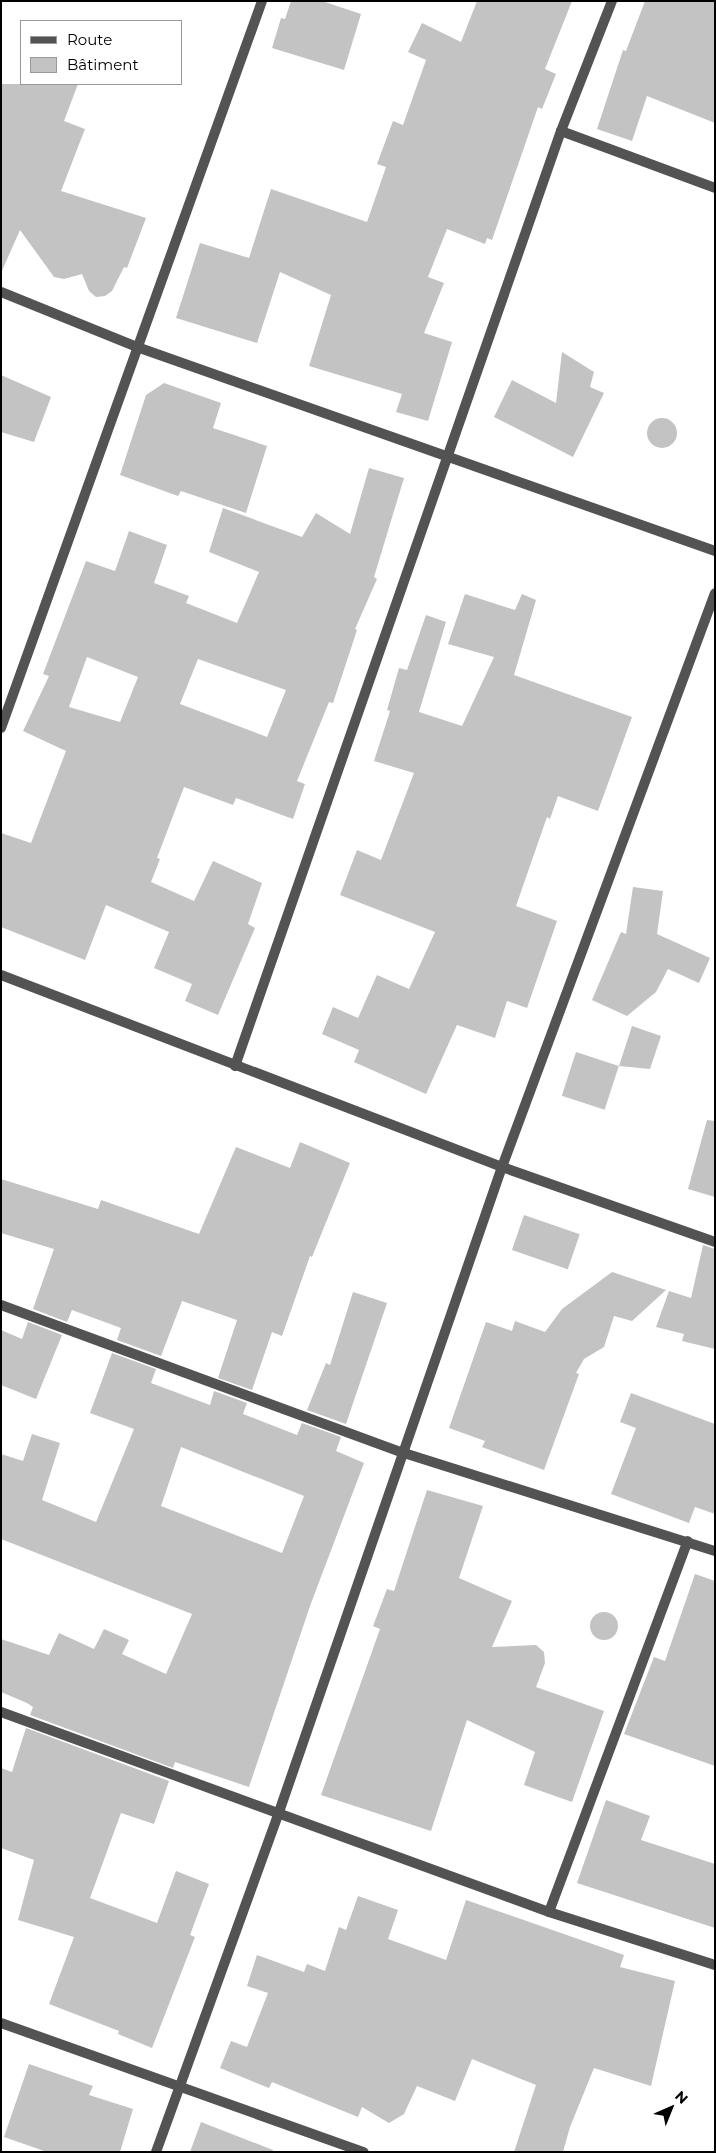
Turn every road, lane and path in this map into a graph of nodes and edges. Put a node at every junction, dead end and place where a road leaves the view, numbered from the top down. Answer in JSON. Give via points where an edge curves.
{"nodes":[{"id":1,"x":262,"y":1,"type":"edge"},
{"id":2,"x":612,"y":1,"type":"edge"},
{"id":3,"x":561,"y":131,"type":"junction"},
{"id":4,"x":715,"y":188,"type":"edge"},
{"id":5,"x":1,"y":292,"type":"edge"},
{"id":6,"x":137,"y":347,"type":"junction"},
{"id":7,"x":447,"y":457,"type":"junction"},
{"id":8,"x":715,"y":551,"type":"edge"},
{"id":9,"x":715,"y":593,"type":"edge"},
{"id":10,"x":1,"y":728,"type":"edge"},
{"id":11,"x":1,"y":975,"type":"edge"},
{"id":12,"x":235,"y":1066,"type":"junction"},
{"id":13,"x":502,"y":1167,"type":"junction"},
{"id":14,"x":715,"y":1242,"type":"edge"},
{"id":15,"x":1,"y":1305,"type":"edge"},
{"id":16,"x":404,"y":1453,"type":"junction"},
{"id":17,"x":688,"y":1541,"type":"junction"},
{"id":18,"x":715,"y":1551,"type":"edge"},
{"id":19,"x":1,"y":1712,"type":"edge"},
{"id":20,"x":279,"y":1812,"type":"junction"},
{"id":21,"x":549,"y":1912,"type":"junction"},
{"id":22,"x":715,"y":1965,"type":"edge"},
{"id":23,"x":1,"y":2023,"type":"edge"},
{"id":24,"x":181,"y":2086,"type":"junction"},
{"id":25,"x":156,"y":2152,"type":"edge"},
{"id":26,"x":364,"y":2152,"type":"edge"}],
"edges":[{"from":1,"to":6,"type":"street"},
{"from":2,"to":3,"type":"street"},
{"from":3,"to":4,"type":"street"},
{"from":3,"to":7,"type":"street"},
{"from":5,"to":6,"type":"street"},
{"from":6,"to":7,"type":"street"},
{"from":6,"to":10,"type":"street"},
{"from":7,"to":8,"type":"street"},
{"from":7,"to":12,"type":"street"},
{"from":9,"to":13,"type":"street"},
{"from":11,"to":12,"type":"street"},
{"from":12,"to":13,"type":"street"},
{"from":13,"to":14,"type":"street"},
{"from":13,"to":16,"type":"street"},
{"from":15,"to":16,"type":"street"},
{"from":16,"to":17,"type":"street"},
{"from":16,"to":20,"type":"street"},
{"from":17,"to":18,"type":"street"},
{"from":17,"to":21,"type":"street"},
{"from":19,"to":20,"type":"street"},
{"from":20,"to":21,"type":"street"},
{"from":20,"to":24,"type":"street"},
{"from":21,"to":22,"type":"street"},
{"from":23,"to":24,"type":"street"},
{"from":24,"to":25,"type":"street"},
{"from":24,"to":26,"type":"street"}]}
